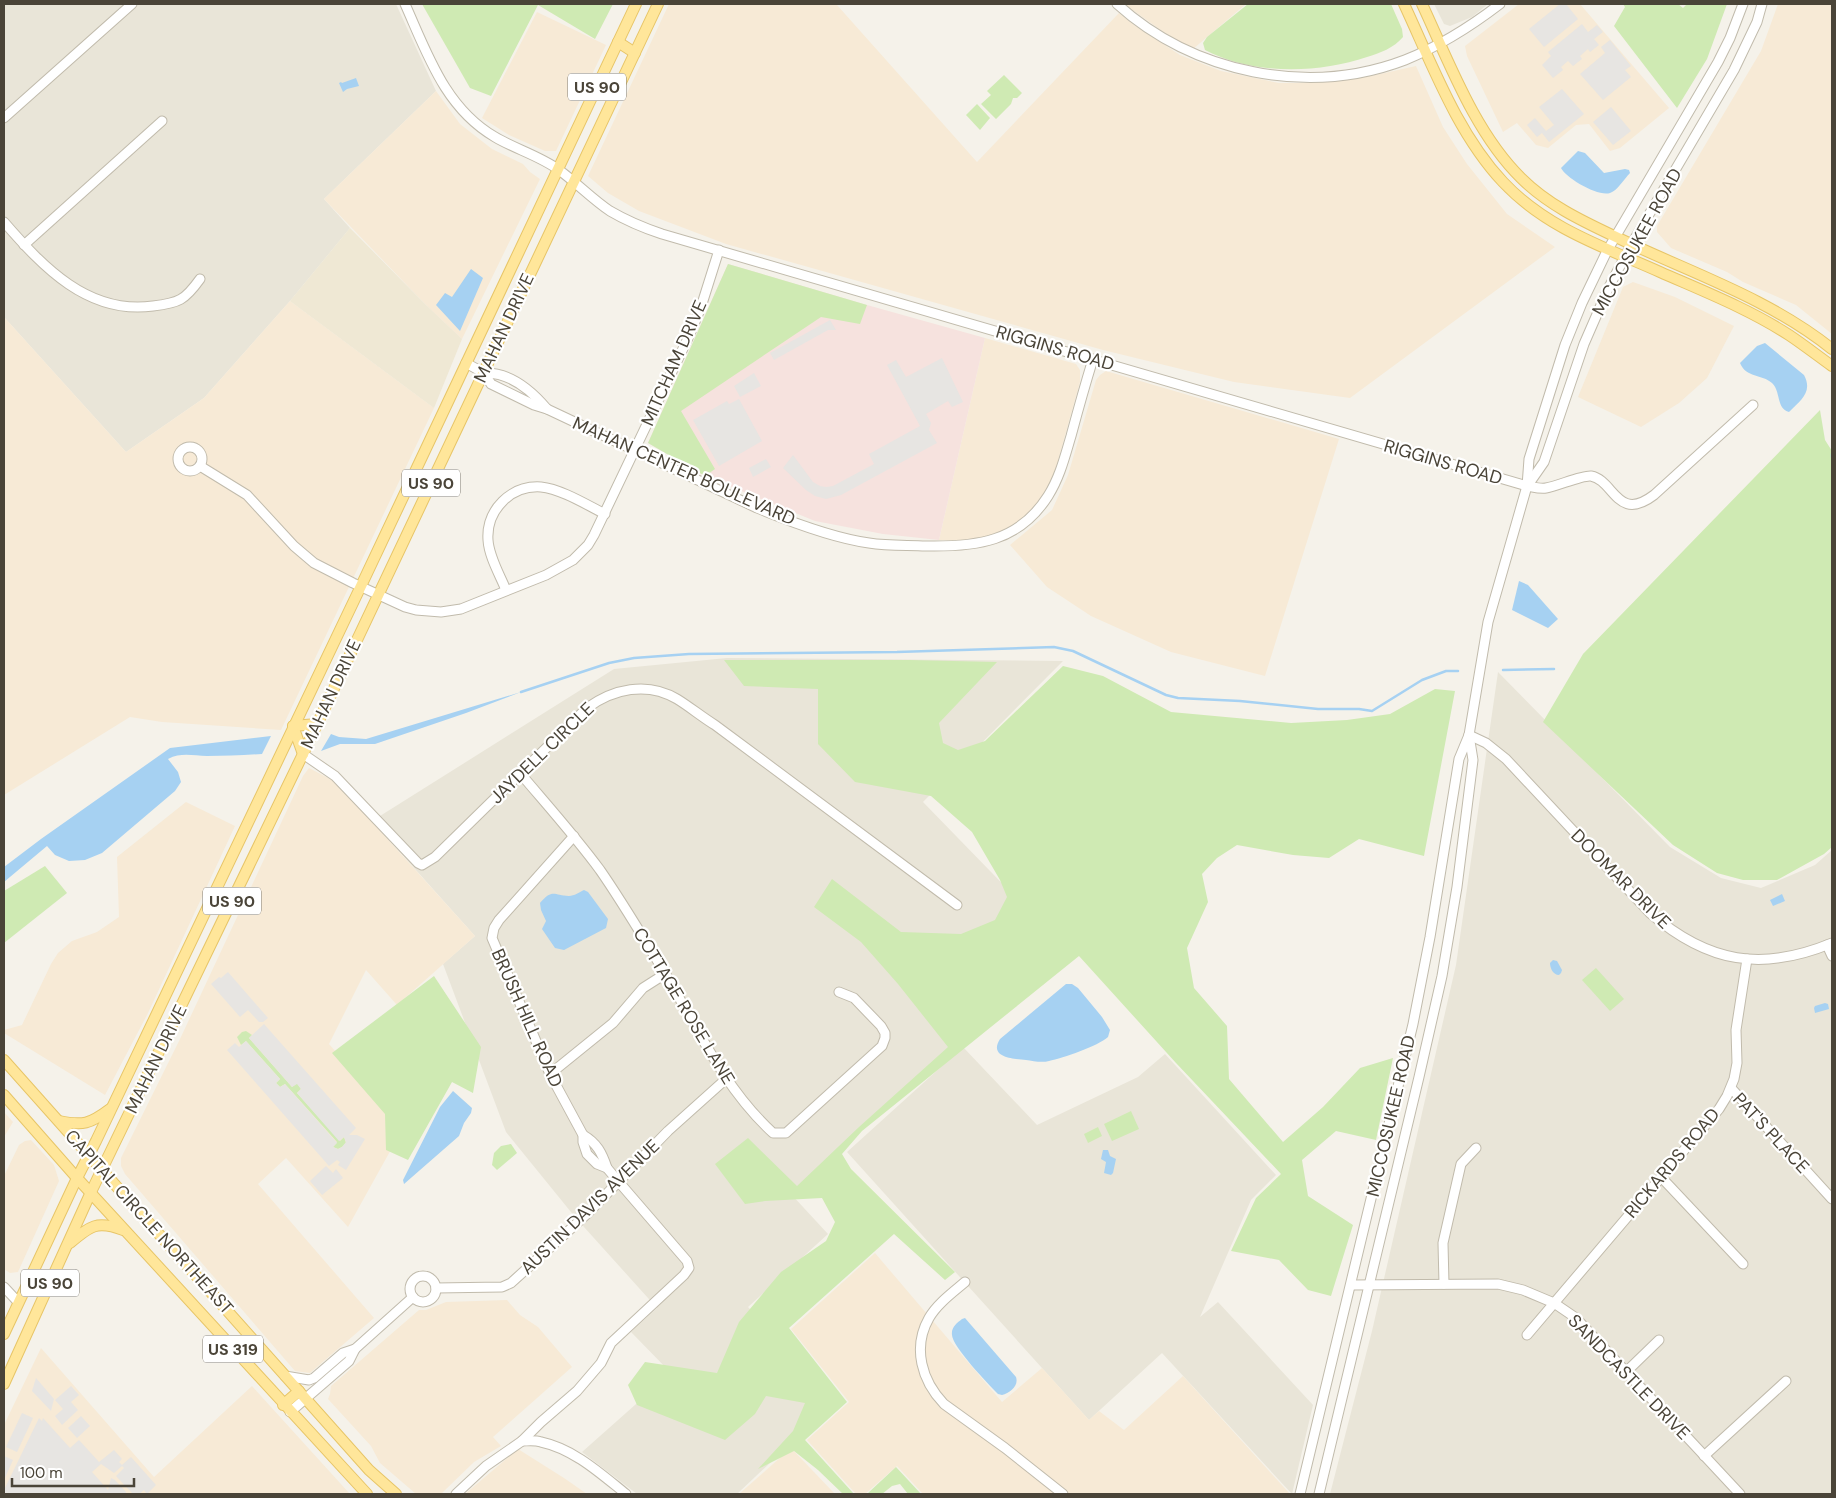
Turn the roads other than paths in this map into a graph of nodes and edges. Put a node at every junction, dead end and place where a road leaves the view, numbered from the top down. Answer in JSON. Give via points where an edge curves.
{"nodes":[{"id":1,"x":132,"y":4,"type":"edge"},
{"id":2,"x":405,"y":4,"type":"edge"},
{"id":3,"x":636,"y":4,"type":"edge"},
{"id":4,"x":658,"y":4,"type":"edge"},
{"id":5,"x":1117,"y":4,"type":"edge"},
{"id":6,"x":1404,"y":4,"type":"edge"},
{"id":7,"x":1422,"y":4,"type":"edge"},
{"id":8,"x":1500,"y":4,"type":"edge"},
{"id":9,"x":1743,"y":4,"type":"edge"},
{"id":10,"x":1762,"y":4,"type":"edge"},
{"id":11,"x":618,"y":42,"type":"junction"},
{"id":12,"x":1441,"y":44,"type":"junction"},
{"id":13,"x":1426,"y":51,"type":"junction"},
{"id":14,"x":635,"y":53,"type":"junction"},
{"id":15,"x":1718,"y":62,"type":"junction"},
{"id":16,"x":1734,"y":70,"type":"junction"},
{"id":17,"x":4,"y":118,"type":"edge"},
{"id":18,"x":162,"y":121,"type":"dead end"},
{"id":19,"x":558,"y":170,"type":"junction"},
{"id":20,"x":573,"y":183,"type":"junction"},
{"id":21,"x":4,"y":222,"type":"edge"},
{"id":22,"x":1616,"y":237,"type":"junction"},
{"id":23,"x":1631,"y":244,"type":"junction"},
{"id":24,"x":24,"y":245,"type":"junction"},
{"id":25,"x":719,"y":250,"type":"junction"},
{"id":26,"x":1607,"y":251,"type":"junction"},
{"id":27,"x":1624,"y":258,"type":"junction"},
{"id":28,"x":200,"y":279,"type":"dead end"},
{"id":29,"x":1832,"y":349,"type":"edge"},
{"id":30,"x":1093,"y":359,"type":"junction"},
{"id":31,"x":466,"y":364,"type":"junction"},
{"id":32,"x":1832,"y":366,"type":"edge"},
{"id":33,"x":484,"y":373,"type":"junction"},
{"id":34,"x":1753,"y":405,"type":"dead end"},
{"id":35,"x":547,"y":409,"type":"junction"},
{"id":36,"x":635,"y":450,"type":"junction"},
{"id":37,"x":200,"y":466,"type":"dead end"},
{"id":38,"x":1527,"y":486,"type":"junction"},
{"id":39,"x":605,"y":514,"type":"junction"},
{"id":40,"x":361,"y":586,"type":"junction"},
{"id":41,"x":506,"y":590,"type":"junction"},
{"id":42,"x":378,"y":594,"type":"junction"},
{"id":43,"x":317,"y":724,"type":"junction"},
{"id":44,"x":293,"y":726,"type":"junction"},
{"id":45,"x":1469,"y":735,"type":"junction"},
{"id":46,"x":303,"y":754,"type":"junction"},
{"id":47,"x":520,"y":773,"type":"junction"},
{"id":48,"x":574,"y":836,"type":"junction"},
{"id":49,"x":957,"y":905,"type":"dead end"},
{"id":50,"x":1430,"y":937,"type":"junction"},
{"id":51,"x":1448,"y":941,"type":"junction"},
{"id":52,"x":1829,"y":944,"type":"edge"},
{"id":53,"x":1832,"y":956,"type":"edge"},
{"id":54,"x":1747,"y":959,"type":"junction"},
{"id":55,"x":665,"y":974,"type":"junction"},
{"id":56,"x":173,"y":980,"type":"junction"},
{"id":57,"x":190,"y":989,"type":"junction"},
{"id":58,"x":839,"y":992,"type":"dead end"},
{"id":59,"x":4,"y":1060,"type":"edge"},
{"id":60,"x":550,"y":1074,"type":"junction"},
{"id":61,"x":726,"y":1079,"type":"junction"},
{"id":62,"x":1731,"y":1088,"type":"junction"},
{"id":63,"x":4,"y":1095,"type":"edge"},
{"id":64,"x":111,"y":1109,"type":"junction"},
{"id":65,"x":59,"y":1121,"type":"junction"},
{"id":66,"x":582,"y":1135,"type":"junction"},
{"id":67,"x":1476,"y":1148,"type":"dead end"},
{"id":68,"x":89,"y":1155,"type":"junction"},
{"id":69,"x":607,"y":1168,"type":"junction"},
{"id":70,"x":103,"y":1170,"type":"junction"},
{"id":71,"x":1661,"y":1176,"type":"junction"},
{"id":72,"x":76,"y":1178,"type":"junction"},
{"id":73,"x":618,"y":1181,"type":"junction"},
{"id":74,"x":91,"y":1192,"type":"junction"},
{"id":75,"x":1832,"y":1199,"type":"edge"},
{"id":76,"x":127,"y":1231,"type":"junction"},
{"id":77,"x":67,"y":1245,"type":"junction"},
{"id":78,"x":1743,"y":1264,"type":"dead end"},
{"id":79,"x":965,"y":1282,"type":"dead end"},
{"id":80,"x":1444,"y":1284,"type":"junction"},
{"id":81,"x":1351,"y":1285,"type":"junction"},
{"id":82,"x":1369,"y":1285,"type":"junction"},
{"id":83,"x":4,"y":1287,"type":"edge"},
{"id":84,"x":436,"y":1288,"type":"junction"},
{"id":85,"x":413,"y":1297,"type":"junction"},
{"id":86,"x":18,"y":1302,"type":"junction"},
{"id":87,"x":1554,"y":1304,"type":"junction"},
{"id":88,"x":4,"y":1334,"type":"edge"},
{"id":89,"x":1527,"y":1335,"type":"dead end"},
{"id":90,"x":1659,"y":1340,"type":"dead end"},
{"id":91,"x":354,"y":1349,"type":"junction"},
{"id":92,"x":1626,"y":1371,"type":"junction"},
{"id":93,"x":285,"y":1376,"type":"junction"},
{"id":94,"x":1786,"y":1382,"type":"dead end"},
{"id":95,"x":4,"y":1384,"type":"edge"},
{"id":96,"x":302,"y":1395,"type":"junction"},
{"id":97,"x":287,"y":1409,"type":"junction"},
{"id":98,"x":522,"y":1441,"type":"junction"},
{"id":99,"x":1704,"y":1456,"type":"junction"},
{"id":100,"x":367,"y":1494,"type":"edge"},
{"id":101,"x":396,"y":1494,"type":"edge"},
{"id":102,"x":456,"y":1494,"type":"edge"},
{"id":103,"x":626,"y":1494,"type":"edge"},
{"id":104,"x":1063,"y":1494,"type":"edge"},
{"id":105,"x":1300,"y":1494,"type":"edge"},
{"id":106,"x":1319,"y":1494,"type":"edge"},
{"id":107,"x":1740,"y":1494,"type":"edge"}],
"edges":[{"from":1,"to":17,"type":"street"},
{"from":2,"to":19,"type":"street","name":"RIGGINS ROAD","via":[[437,74],[467,116],[495,137]]},
{"from":3,"to":11,"type":"main road","name":"MAHAN DRIVE","number":"US 90"},
{"from":4,"to":14,"type":"main road","name":"MAHAN DRIVE","number":"US 90"},
{"from":5,"to":13,"type":"street","via":[[1149,29],[1194,54],[1263,74],[1338,76],[1384,67]]},
{"from":6,"to":13,"type":"main road"},
{"from":7,"to":12,"type":"main road"},
{"from":8,"to":12,"type":"street"},
{"from":9,"to":15,"type":"street","name":"MICCOSUKEE ROAD"},
{"from":10,"to":16,"type":"street","name":"MICCOSUKEE ROAD"},
{"from":11,"to":14,"type":"main road"},
{"from":11,"to":19,"type":"main road","name":"MAHAN DRIVE","number":"US 90"},
{"from":12,"to":13,"type":"street"},
{"from":12,"to":22,"type":"main road","via":[[1487,136],[1520,178],[1558,208]]},
{"from":13,"to":26,"type":"main road","via":[[1475,148],[1503,182],[1540,215]]},
{"from":14,"to":20,"type":"main road","name":"MAHAN DRIVE","number":"US 90"},
{"from":15,"to":16,"type":"street"},
{"from":15,"to":22,"type":"street","name":"MICCOSUKEE ROAD"},
{"from":16,"to":23,"type":"street","name":"MICCOSUKEE ROAD"},
{"from":18,"to":24,"type":"street"},
{"from":19,"to":20,"type":"street","name":"RIGGINS ROAD"},
{"from":19,"to":31,"type":"main road","name":"MAHAN DRIVE","number":"US 90"},
{"from":20,"to":25,"type":"street","name":"RIGGINS ROAD","via":[[630,222]]},
{"from":20,"to":33,"type":"main road","name":"MAHAN DRIVE","number":"US 90"},
{"from":21,"to":24,"type":"street"},
{"from":22,"to":23,"type":"main road"},
{"from":22,"to":26,"type":"street","name":"MICCOSUKEE ROAD"},
{"from":23,"to":27,"type":"street","name":"MICCOSUKEE ROAD"},
{"from":23,"to":29,"type":"main road","via":[[1779,312]]},
{"from":24,"to":28,"type":"street","via":[[64,282],[93,298],[121,306],[147,307],[176,301],[188,296]]},
{"from":25,"to":30,"type":"street","name":"RIGGINS ROAD"},
{"from":25,"to":36,"type":"street","name":"MITCHAM DRIVE","via":[[702,306]]},
{"from":26,"to":27,"type":"main road"},
{"from":26,"to":38,"type":"street","name":"MICCOSUKEE ROAD","via":[[1582,303],[1550,387],[1529,459]]},
{"from":27,"to":32,"type":"main road","via":[[1752,314]]},
{"from":27,"to":38,"type":"street","name":"MICCOSUKEE ROAD","via":[[1584,344],[1544,462]]},
{"from":30,"to":36,"type":"street","name":"MAHAN CENTER BOULEVARD","via":[[1061,470],[1047,497],[1038,510],[1014,530],[994,540],[969,546],[885,545],[855,540],[780,517]]},
{"from":30,"to":38,"type":"street","name":"RIGGINS ROAD"},
{"from":31,"to":33,"type":"street","name":"MAHAN CENTER BOULEVARD"},
{"from":31,"to":40,"type":"main road","name":"MAHAN DRIVE","number":"US 90"},
{"from":33,"to":35,"type":"street","name":"MAHAN CENTER BOULEVARD","via":[[491,384]]},
{"from":33,"to":35,"type":"street","name":"MAHAN CENTER BOULEVARD","via":[[496,372],[514,380],[535,394]]},
{"from":33,"to":42,"type":"main road","name":"MAHAN DRIVE","number":"US 90"},
{"from":34,"to":38,"type":"street","name":"RIGGINS ROAD","via":[[1654,495],[1641,503],[1621,501],[1600,480],[1591,476],[1543,489]]},
{"from":35,"to":36,"type":"street","name":"MAHAN CENTER BOULEVARD"},
{"from":36,"to":39,"type":"street","name":"MITCHAM DRIVE"},
{"from":37,"to":40,"type":"street","name":"MITCHAM DRIVE","via":[[247,495],[314,563]]},
{"from":38,"to":45,"type":"street","name":"MICCOSUKEE ROAD","via":[[1488,622]]},
{"from":39,"to":41,"type":"street","name":"MITCHAM DRIVE","via":[[588,545],[573,560],[546,575]]},
{"from":39,"to":41,"type":"street","via":[[541,487],[520,490],[505,498],[492,518],[488,540]]},
{"from":40,"to":42,"type":"street","name":"MITCHAM DRIVE"},
{"from":40,"to":44,"type":"main road","name":"MAHAN DRIVE","number":"US 90"},
{"from":41,"to":42,"type":"street","name":"MITCHAM DRIVE","via":[[461,609],[441,612],[405,606]]},
{"from":42,"to":43,"type":"main road","name":"MAHAN DRIVE","number":"US 90"},
{"from":43,"to":44,"type":"main road"},
{"from":43,"to":46,"type":"main road","name":"MAHAN DRIVE","number":"US 90"},
{"from":44,"to":46,"type":"main road"},
{"from":44,"to":56,"type":"main road","name":"MAHAN DRIVE","number":"US 90"},
{"from":45,"to":50,"type":"street","name":"MICCOSUKEE ROAD","via":[[1459,759]]},
{"from":45,"to":51,"type":"street","name":"MICCOSUKEE ROAD","via":[[1473,760]]},
{"from":45,"to":54,"type":"street","name":"DOOMAR DRIVE","via":[[1506,759],[1650,913],[1668,928],[1706,950]]},
{"from":46,"to":47,"type":"street","name":"JAYDELL CIRCLE","via":[[335,776],[422,864],[435,857]]},
{"from":46,"to":57,"type":"main road","name":"MAHAN DRIVE","number":"US 90"},
{"from":47,"to":48,"type":"street","name":"COTTAGE ROSE LANE"},
{"from":47,"to":49,"type":"street","name":"JAYDELL CIRCLE","via":[[598,700],[636,688],[665,693],[715,725]]},
{"from":48,"to":55,"type":"street","name":"COTTAGE ROSE LANE"},
{"from":48,"to":60,"type":"street","name":"BRUSH HILL ROAD","via":[[499,920],[492,938]]},
{"from":50,"to":51,"type":"street"},
{"from":50,"to":81,"type":"street","name":"MICCOSUKEE ROAD","via":[[1404,1066]]},
{"from":51,"to":82,"type":"street","name":"MICCOSUKEE ROAD","via":[[1420,1077]]},
{"from":52,"to":53,"type":"street"},
{"from":52,"to":54,"type":"street","name":"DOOMAR DRIVE","via":[[1786,958]]},
{"from":54,"to":62,"type":"street","name":"RICKARDS ROAD","via":[[1736,1030],[1737,1063]]},
{"from":55,"to":60,"type":"street","via":[[643,988],[613,1023]]},
{"from":55,"to":61,"type":"street","name":"COTTAGE ROSE LANE"},
{"from":56,"to":57,"type":"main road"},
{"from":56,"to":64,"type":"main road","name":"MAHAN DRIVE","number":"US 90"},
{"from":57,"to":70,"type":"main road","name":"MAHAN DRIVE","number":"US 90"},
{"from":58,"to":61,"type":"street","name":"COTTAGE ROSE LANE","via":[[854,998],[881,1026],[885,1033],[882,1046],[786,1133],[773,1133]]},
{"from":59,"to":65,"type":"main road","name":"CAPITAL CIRCLE NORTHEAST","number":"US 319"},
{"from":60,"to":66,"type":"street","name":"BRUSH HILL ROAD"},
{"from":61,"to":73,"type":"street","name":"AUSTIN DAVIS AVENUE"},
{"from":62,"to":71,"type":"street","name":"RICKARDS ROAD","via":[[1719,1109]]},
{"from":62,"to":75,"type":"street","name":"PAT'S PLACE"},
{"from":63,"to":72,"type":"main road","name":"CAPITAL CIRCLE NORTHEAST","number":"US 319"},
{"from":64,"to":65,"type":"main road","via":[[86,1124]]},
{"from":64,"to":68,"type":"main road","name":"MAHAN DRIVE","number":"US 90"},
{"from":65,"to":68,"type":"main road","name":"CAPITAL CIRCLE NORTHEAST","number":"US 319"},
{"from":66,"to":69,"type":"street","name":"BRUSH HILL ROAD","via":[[600,1148]]},
{"from":66,"to":69,"type":"street","name":"BRUSH HILL ROAD","via":[[587,1154]]},
{"from":67,"to":80,"type":"street","via":[[1461,1164],[1443,1243]]},
{"from":68,"to":70,"type":"main road","name":"CAPITAL CIRCLE NORTHEAST","number":"US 319"},
{"from":68,"to":72,"type":"main road","name":"MAHAN DRIVE","number":"US 90"},
{"from":69,"to":73,"type":"street","name":"BRUSH HILL ROAD"},
{"from":70,"to":74,"type":"main road","name":"MAHAN DRIVE","number":"US 90"},
{"from":70,"to":93,"type":"main road","name":"CAPITAL CIRCLE NORTHEAST","number":"US 319"},
{"from":71,"to":78,"type":"street"},
{"from":71,"to":87,"type":"street","name":"RICKARDS ROAD"},
{"from":72,"to":74,"type":"main road","name":"CAPITAL CIRCLE NORTHEAST","number":"US 319"},
{"from":72,"to":86,"type":"main road","name":"MAHAN DRIVE","number":"US 90"},
{"from":73,"to":84,"type":"street","name":"AUSTIN DAVIS AVENUE","via":[[579,1222],[511,1283],[502,1288]]},
{"from":73,"to":98,"type":"street","name":"BRUSH HILL ROAD","via":[[687,1261],[688,1268],[611,1343],[578,1391]]},
{"from":74,"to":76,"type":"main road","name":"CAPITAL CIRCLE NORTHEAST","number":"US 319"},
{"from":74,"to":77,"type":"main road","name":"MAHAN DRIVE","number":"US 90"},
{"from":76,"to":77,"type":"main road","via":[[103,1224],[94,1225]]},
{"from":76,"to":97,"type":"main road","name":"CAPITAL CIRCLE NORTHEAST","number":"US 319"},
{"from":77,"to":95,"type":"main road","name":"MAHAN DRIVE","number":"US 90"},
{"from":79,"to":104,"type":"street","via":[[929,1317],[923,1331],[920,1356],[925,1378],[944,1404]]},
{"from":80,"to":82,"type":"street","name":"SANDCASTLE DRIVE"},
{"from":80,"to":87,"type":"street","name":"SANDCASTLE DRIVE","via":[[1498,1284],[1523,1290]]},
{"from":81,"to":82,"type":"street","name":"SANDCASTLE DRIVE"},
{"from":81,"to":105,"type":"street","name":"MICCOSUKEE ROAD"},
{"from":82,"to":106,"type":"street","name":"MICCOSUKEE ROAD"},
{"from":83,"to":86,"type":"street"},
{"from":84,"to":85,"type":"street","via":[[430,1300],[421,1302]]},
{"from":84,"to":85,"type":"street","name":"AUSTIN DAVIS AVENUE","via":[[432,1280],[420,1276],[411,1284]]},
{"from":85,"to":91,"type":"street"},
{"from":86,"to":88,"type":"main road","name":"MAHAN DRIVE","number":"US 90"},
{"from":87,"to":89,"type":"street","name":"RICKARDS ROAD"},
{"from":87,"to":92,"type":"street","name":"SANDCASTLE DRIVE","via":[[1576,1318]]},
{"from":90,"to":92,"type":"street"},
{"from":91,"to":93,"type":"street","via":[[343,1353],[309,1380]]},
{"from":91,"to":96,"type":"street","via":[[348,1362]]},
{"from":92,"to":99,"type":"street","name":"SANDCASTLE DRIVE"},
{"from":93,"to":96,"type":"main road","name":"CAPITAL CIRCLE NORTHEAST","number":"US 319"},
{"from":94,"to":99,"type":"street"},
{"from":96,"to":97,"type":"main road"},
{"from":96,"to":101,"type":"main road","name":"CAPITAL CIRCLE NORTHEAST","number":"US 319","via":[[369,1470]]},
{"from":97,"to":100,"type":"main road","name":"CAPITAL CIRCLE NORTHEAST","number":"US 319"},
{"from":98,"to":102,"type":"street","via":[[486,1466]]},
{"from":98,"to":103,"type":"street","via":[[543,1442],[563,1450],[588,1464]]},
{"from":99,"to":107,"type":"street","name":"SANDCASTLE DRIVE"}]}
